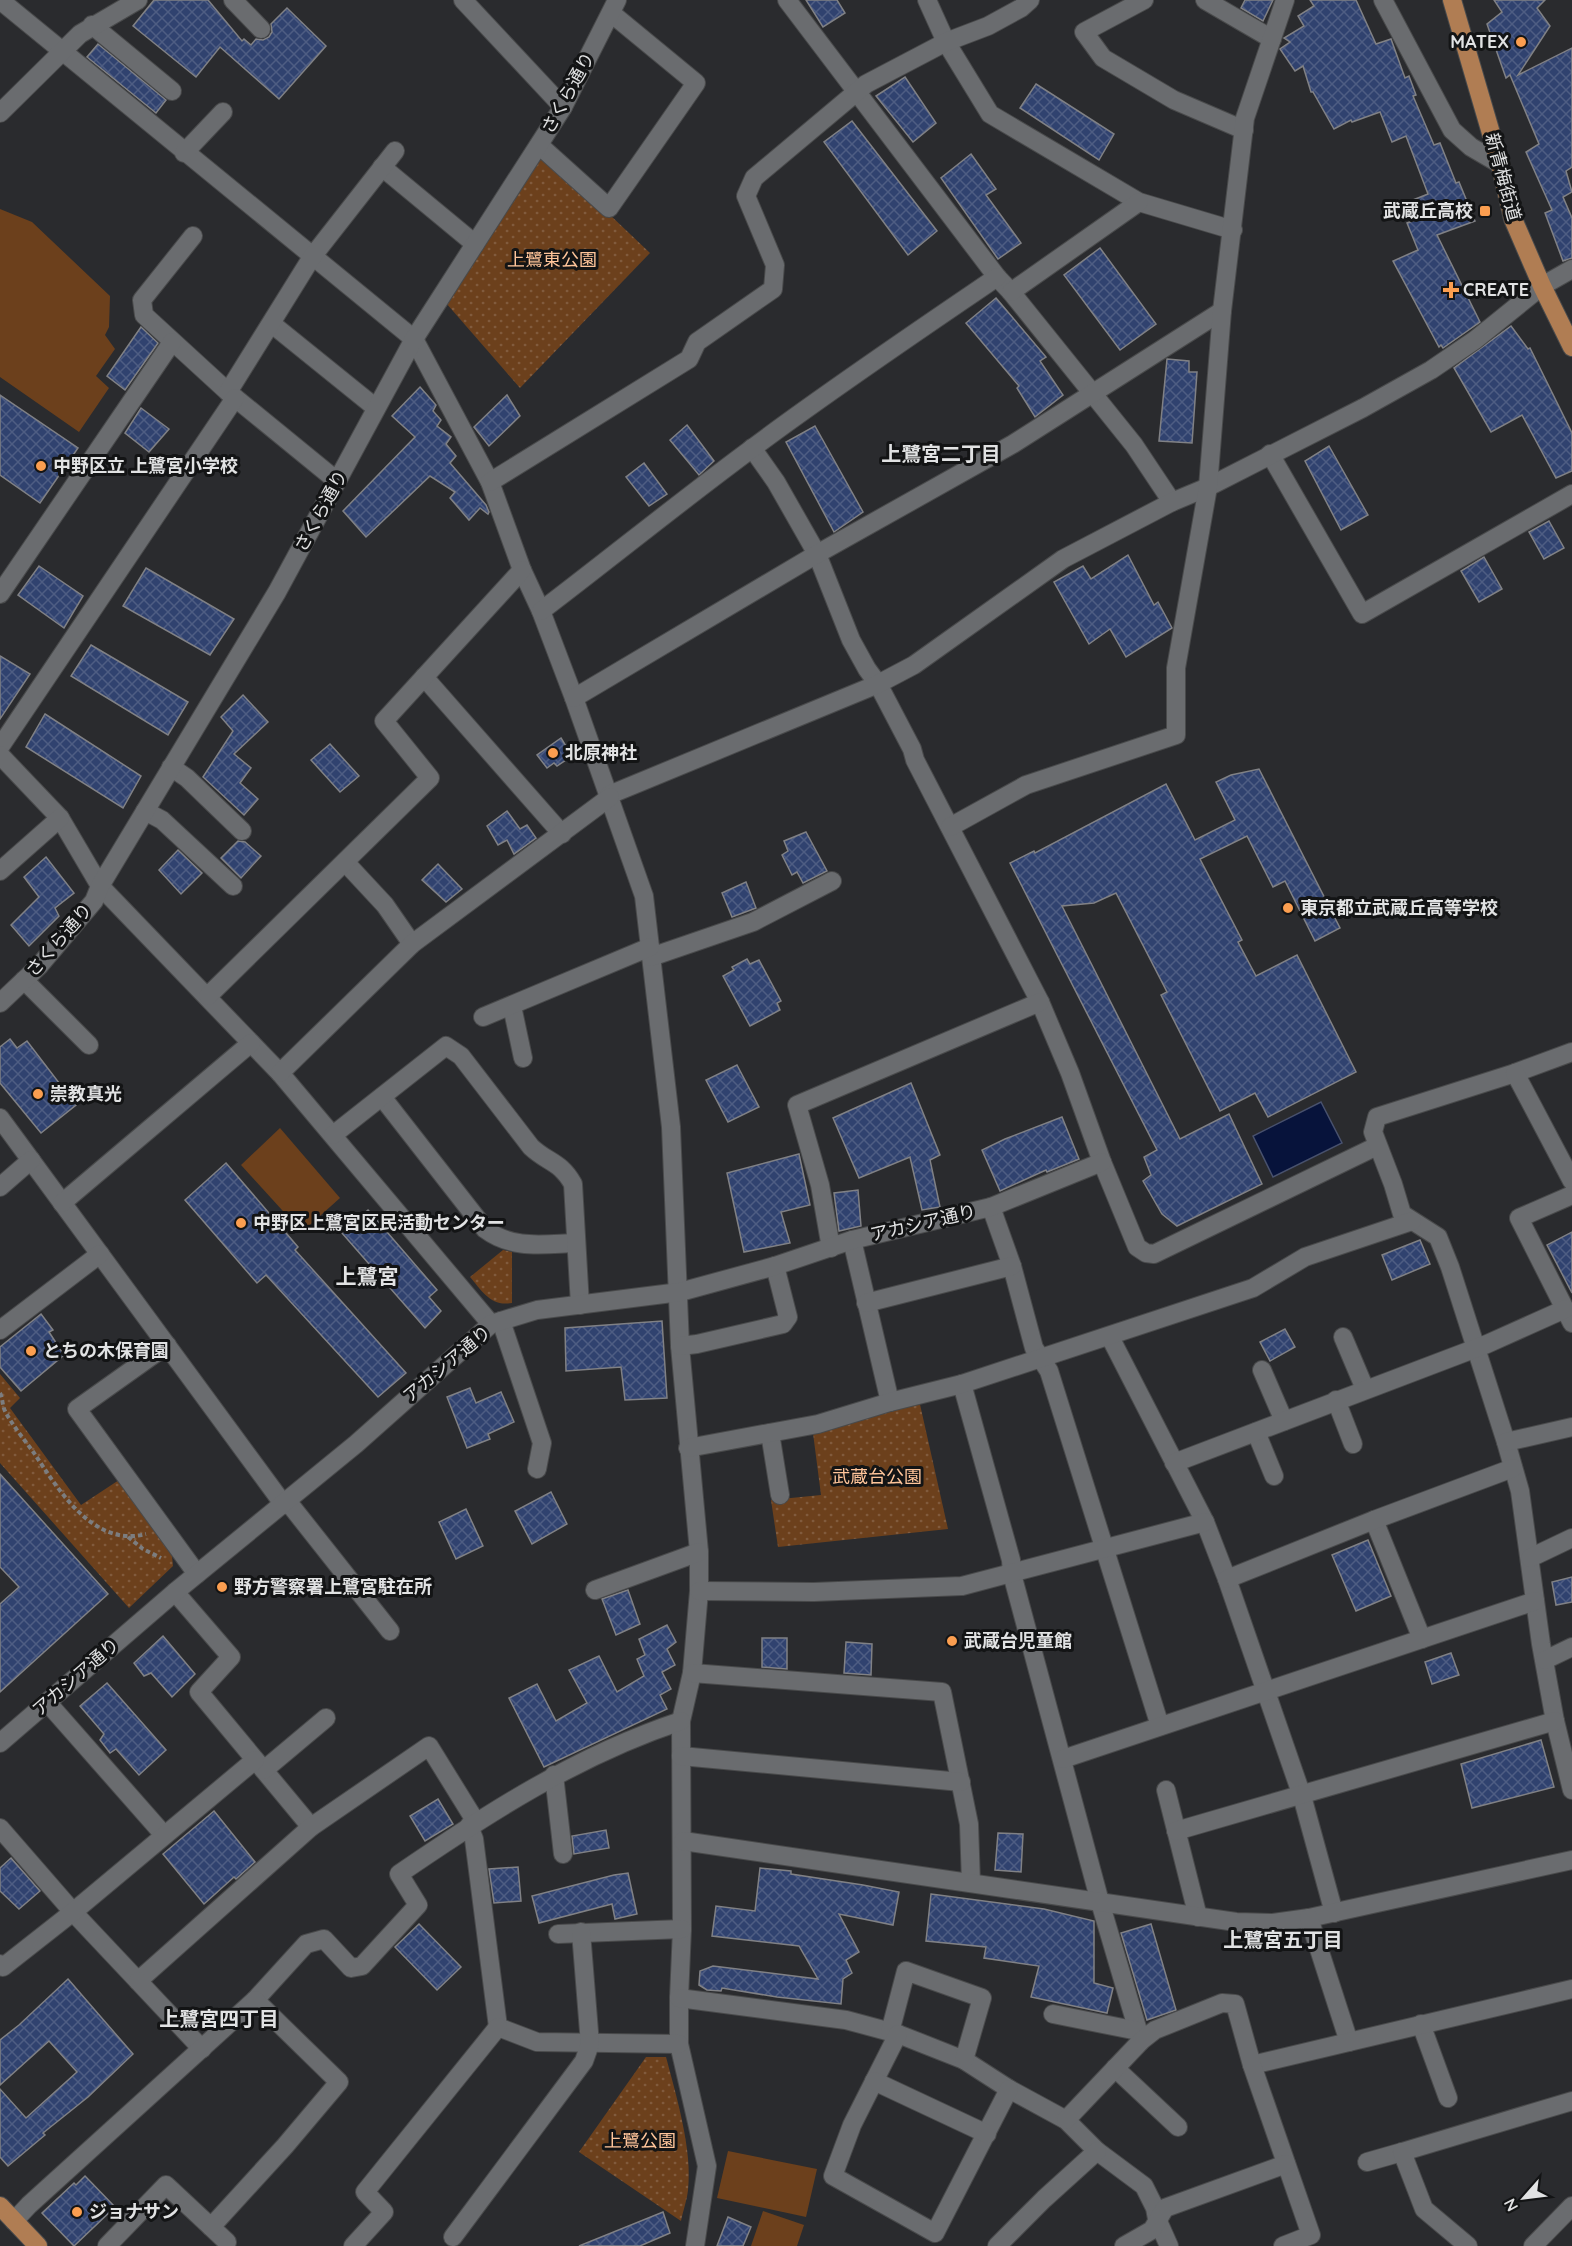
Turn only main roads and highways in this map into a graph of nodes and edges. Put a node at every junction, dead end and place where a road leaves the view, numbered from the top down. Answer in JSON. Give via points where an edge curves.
{"nodes":[{"id":1,"x":1452,"y":0,"type":"edge"},
{"id":2,"x":1572,"y":347,"type":"edge"},
{"id":3,"x":0,"y":2206,"type":"edge"},
{"id":4,"x":38,"y":2246,"type":"edge"}],
"edges":[{"from":1,"to":2,"type":"main road","name":"新青梅街道","via":[[1513,219]]},
{"from":3,"to":4,"type":"main road"}]}
